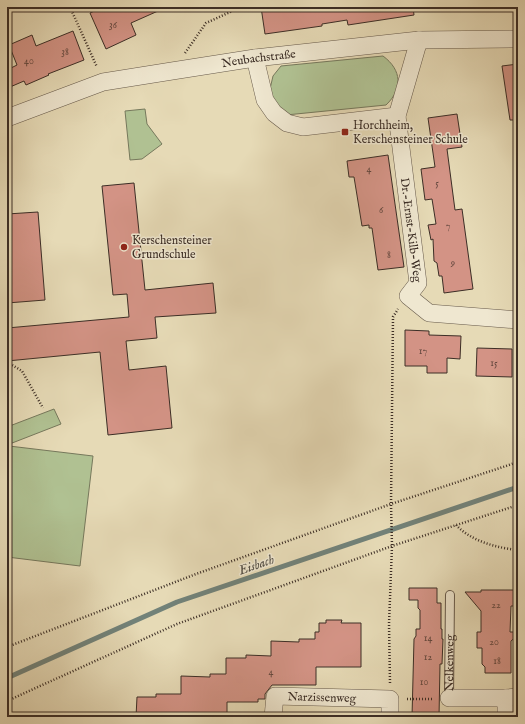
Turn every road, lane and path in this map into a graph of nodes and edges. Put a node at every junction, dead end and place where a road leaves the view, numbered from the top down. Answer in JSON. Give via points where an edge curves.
{"nodes":[{"id":1,"x":70,"y":7,"type":"edge"},
{"id":2,"x":241,"y":7,"type":"edge"},
{"id":3,"x":518,"y":39,"type":"edge"},
{"id":4,"x":419,"y":40,"type":"junction"},
{"id":5,"x":255,"y":58,"type":"junction"},
{"id":6,"x":172,"y":71,"type":"junction"},
{"id":7,"x":103,"y":82,"type":"junction"},
{"id":8,"x":397,"y":116,"type":"junction"},
{"id":9,"x":7,"y":118,"type":"edge"},
{"id":10,"x":408,"y":296,"type":"junction"},
{"id":11,"x":518,"y":320,"type":"edge"},
{"id":12,"x":7,"y":362,"type":"edge"},
{"id":13,"x":43,"y":408,"type":"dead end"},
{"id":14,"x":518,"y":462,"type":"edge"},
{"id":15,"x":391,"y":504,"type":"junction"},
{"id":16,"x":518,"y":505,"type":"edge"},
{"id":17,"x":456,"y":525,"type":"junction"},
{"id":18,"x":392,"y":546,"type":"junction"},
{"id":19,"x":518,"y":550,"type":"edge"},
{"id":20,"x":450,"y":594,"type":"dead end"},
{"id":21,"x":7,"y":647,"type":"edge"},
{"id":22,"x":512,"y":697,"type":"edge"},
{"id":23,"x":449,"y":698,"type":"junction"},
{"id":24,"x":390,"y":699,"type":"junction"},
{"id":25,"x":7,"y":701,"type":"edge"},
{"id":26,"x":273,"y":717,"type":"edge"},
{"id":27,"x":390,"y":717,"type":"edge"},
{"id":28,"x":506,"y":717,"type":"edge"}],
"edges":[{"from":1,"to":7,"type":"path"},
{"from":2,"to":6,"type":"path","via":[[206,23]]},
{"from":3,"to":4,"type":"street","name":"Neubachstraße"},
{"from":4,"to":5,"type":"street","name":"Neubachstraße"},
{"from":4,"to":8,"type":"street","name":"Dr.-Ernst-Kilb-Weg"},
{"from":5,"to":6,"type":"street","name":"Neubachstraße"},
{"from":5,"to":8,"type":"street","via":[[265,100],[274,113],[287,123],[303,127]]},
{"from":6,"to":7,"type":"street","name":"Neubachstraße"},
{"from":7,"to":9,"type":"street","name":"Neubachstraße"},
{"from":8,"to":10,"type":"street","name":"Dr.-Ernst-Kilb-Weg","via":[[418,284]]},
{"from":10,"to":11,"type":"street","name":"Dr.-Ernst-Kilb-Weg","via":[[429,313]]},
{"from":10,"to":15,"type":"path","via":[[393,317]]},
{"from":12,"to":13,"type":"path","via":[[22,372]]},
{"from":14,"to":15,"type":"path"},
{"from":15,"to":18,"type":"path"},
{"from":15,"to":21,"type":"path","via":[[196,574]]},
{"from":16,"to":17,"type":"path"},
{"from":17,"to":18,"type":"path"},
{"from":17,"to":19,"type":"path","via":[[464,534],[483,542]]},
{"from":18,"to":24,"type":"path"},
{"from":18,"to":25,"type":"path","via":[[177,624]]},
{"from":20,"to":23,"type":"lane","name":"Nelkenweg"},
{"from":22,"to":23,"type":"street","name":"Nelkenweg"},
{"from":22,"to":28,"type":"street","name":"Nelkenweg"},
{"from":23,"to":24,"type":"path"},
{"from":24,"to":26,"type":"street","name":"Narzissenweg","via":[[275,696]]},
{"from":24,"to":27,"type":"street"}]}
